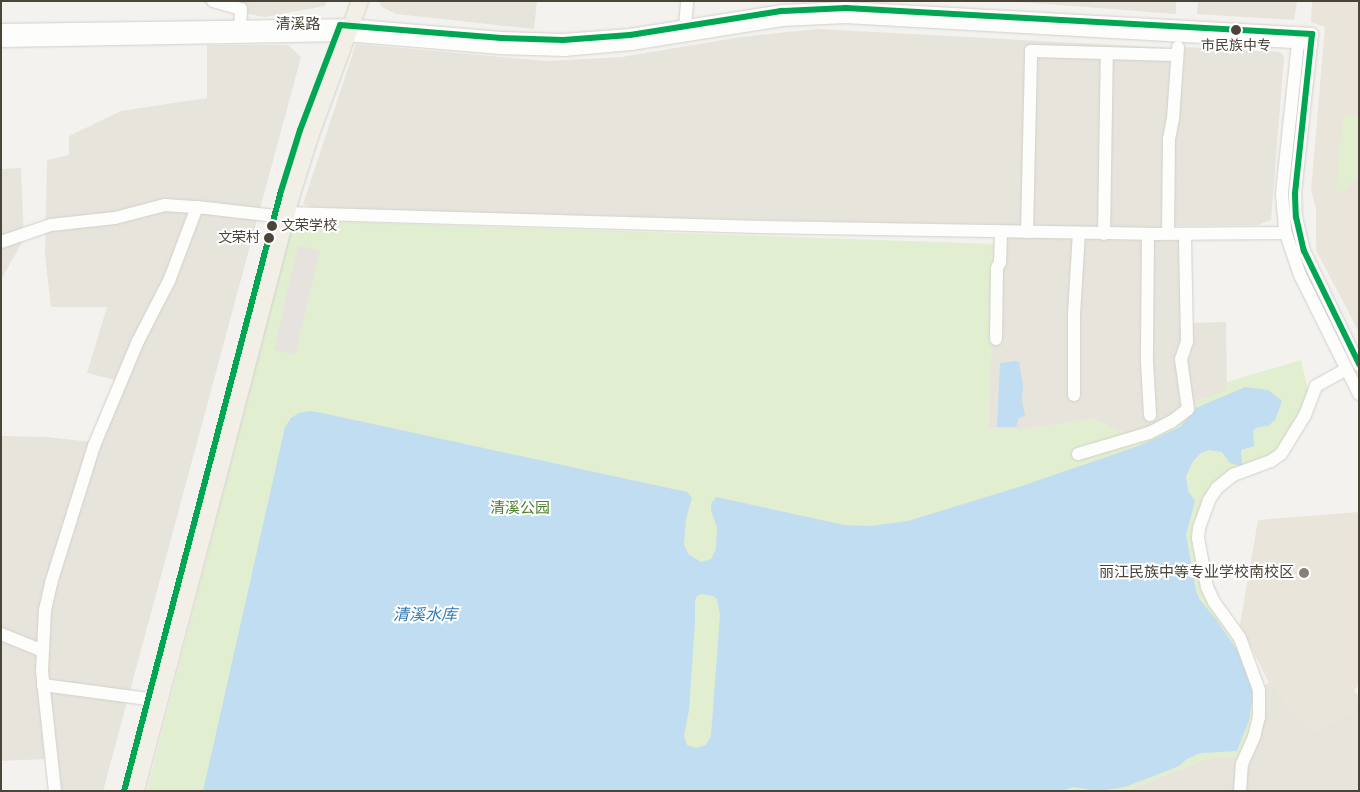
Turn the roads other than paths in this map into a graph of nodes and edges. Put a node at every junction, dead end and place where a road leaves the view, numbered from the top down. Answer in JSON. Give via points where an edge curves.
{"nodes":[{"id":1,"x":214,"y":1,"type":"edge"},
{"id":2,"x":348,"y":1,"type":"edge"},
{"id":3,"x":360,"y":1,"type":"edge"},
{"id":4,"x":687,"y":1,"type":"edge"},
{"id":5,"x":967,"y":1,"type":"edge"},
{"id":6,"x":238,"y":5,"type":"edge"},
{"id":7,"x":964,"y":15,"type":"junction"},
{"id":8,"x":240,"y":26,"type":"junction"},
{"id":9,"x":684,"y":26,"type":"junction"},
{"id":10,"x":1,"y":30,"type":"edge"},
{"id":11,"x":344,"y":30,"type":"junction"},
{"id":12,"x":1179,"y":37,"type":"junction"},
{"id":13,"x":1305,"y":38,"type":"junction"},
{"id":14,"x":1,"y":41,"type":"edge"},
{"id":15,"x":1107,"y":53,"type":"junction"},
{"id":16,"x":1177,"y":55,"type":"junction"},
{"id":17,"x":197,"y":207,"type":"junction"},
{"id":18,"x":281,"y":214,"type":"junction"},
{"id":19,"x":1001,"y":232,"type":"junction"},
{"id":20,"x":1027,"y":232,"type":"junction"},
{"id":21,"x":1079,"y":233,"type":"junction"},
{"id":22,"x":1285,"y":233,"type":"junction"},
{"id":23,"x":1104,"y":234,"type":"junction"},
{"id":24,"x":1148,"y":234,"type":"junction"},
{"id":25,"x":1168,"y":234,"type":"junction"},
{"id":26,"x":1185,"y":234,"type":"junction"},
{"id":27,"x":1,"y":242,"type":"edge"},
{"id":28,"x":996,"y":339,"type":"dead end"},
{"id":29,"x":1353,"y":367,"type":"edge"},
{"id":30,"x":1359,"y":394,"type":"edge"},
{"id":31,"x":1074,"y":396,"type":"dead end"},
{"id":32,"x":1150,"y":415,"type":"dead end"},
{"id":33,"x":1078,"y":454,"type":"dead end"},
{"id":34,"x":1,"y":634,"type":"edge"},
{"id":35,"x":43,"y":651,"type":"junction"},
{"id":36,"x":43,"y":685,"type":"junction"},
{"id":37,"x":148,"y":699,"type":"junction"},
{"id":38,"x":55,"y":791,"type":"edge"},
{"id":39,"x":124,"y":791,"type":"edge"},
{"id":40,"x":136,"y":791,"type":"edge"},
{"id":41,"x":1240,"y":791,"type":"edge"}],
"edges":[{"from":1,"to":6,"type":"street"},
{"from":2,"to":11,"type":"main road"},
{"from":3,"to":11,"type":"main road"},
{"from":4,"to":9,"type":"street"},
{"from":5,"to":7,"type":"street"},
{"from":6,"to":8,"type":"street","via":[[241,9]]},
{"from":7,"to":9,"type":"street","name":"清溪路","via":[[821,8],[781,10]]},
{"from":7,"to":13,"type":"street","name":"清溪路"},
{"from":8,"to":10,"type":"street","name":"清溪路"},
{"from":8,"to":11,"type":"street","name":"清溪路"},
{"from":9,"to":11,"type":"street","name":"清溪路","via":[[604,38],[543,40]]},
{"from":11,"to":12,"type":"street","name":"清溪路","via":[[500,48],[564,50],[631,44],[782,20],[846,17]]},
{"from":11,"to":14,"type":"street","name":"清溪路"},
{"from":11,"to":18,"type":"main road"},
{"from":12,"to":13,"type":"street","name":"清溪路"},
{"from":12,"to":16,"type":"street"},
{"from":13,"to":22,"type":"street","via":[[1282,194]]},
{"from":13,"to":29,"type":"street","via":[[1295,194],[1298,229]]},
{"from":15,"to":16,"type":"street"},
{"from":15,"to":20,"type":"street","via":[[1031,51]]},
{"from":15,"to":23,"type":"street"},
{"from":16,"to":25,"type":"street","via":[[1169,139]]},
{"from":17,"to":18,"type":"street"},
{"from":17,"to":27,"type":"street","via":[[165,206],[115,218],[51,225]]},
{"from":17,"to":35,"type":"street","via":[[169,281],[138,341],[94,446],[51,583],[45,610]]},
{"from":18,"to":19,"type":"street"},
{"from":18,"to":37,"type":"main road"},
{"from":18,"to":40,"type":"main road"},
{"from":19,"to":20,"type":"street"},
{"from":19,"to":28,"type":"street"},
{"from":20,"to":21,"type":"street"},
{"from":21,"to":23,"type":"street"},
{"from":21,"to":31,"type":"street","via":[[1074,314]]},
{"from":22,"to":26,"type":"street"},
{"from":22,"to":29,"type":"street","via":[[1300,275]]},
{"from":23,"to":24,"type":"street"},
{"from":24,"to":25,"type":"street"},
{"from":24,"to":32,"type":"street"},
{"from":25,"to":26,"type":"street"},
{"from":26,"to":33,"type":"street","via":[[1187,342],[1182,360],[1188,409],[1149,433]]},
{"from":29,"to":30,"type":"street"},
{"from":29,"to":41,"type":"street","via":[[1316,386],[1305,414],[1281,454],[1233,475],[1217,488],[1199,528],[1208,587],[1214,602],[1240,638],[1260,690],[1259,717],[1242,764]]},
{"from":34,"to":35,"type":"street"},
{"from":35,"to":36,"type":"street"},
{"from":36,"to":37,"type":"street"},
{"from":36,"to":38,"type":"street"},
{"from":37,"to":39,"type":"main road"}]}
